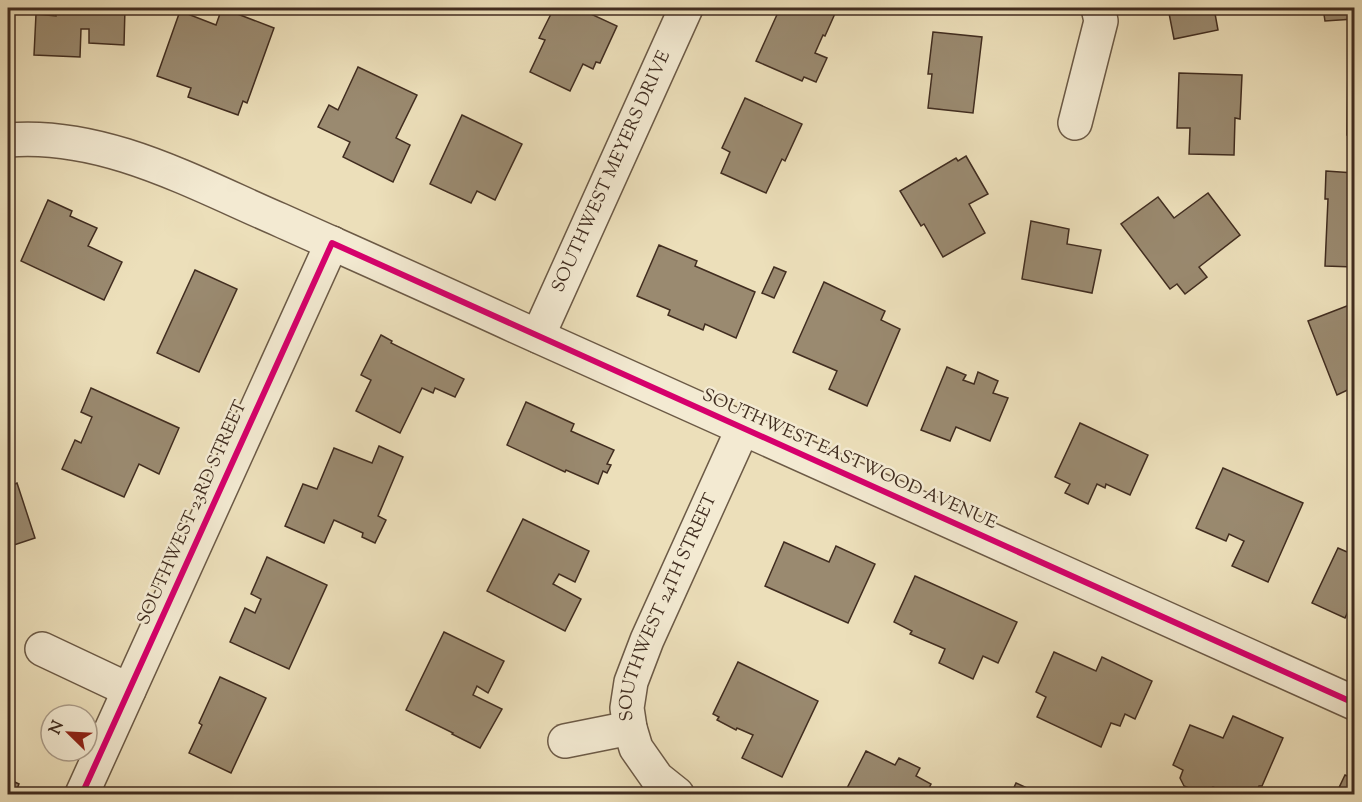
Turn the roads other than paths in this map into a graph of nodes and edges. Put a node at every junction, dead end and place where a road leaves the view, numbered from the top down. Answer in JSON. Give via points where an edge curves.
{"nodes":[{"id":1,"x":686,"y":8,"type":"edge"},
{"id":2,"x":1098,"y":8,"type":"edge"},
{"id":3,"x":1075,"y":123,"type":"dead end"},
{"id":4,"x":8,"y":140,"type":"edge"},
{"id":5,"x":332,"y":243,"type":"junction"},
{"id":6,"x":538,"y":336,"type":"junction"},
{"id":7,"x":743,"y":428,"type":"junction"},
{"id":8,"x":42,"y":649,"type":"dead end"},
{"id":9,"x":129,"y":690,"type":"junction"},
{"id":10,"x":1354,"y":703,"type":"edge"},
{"id":11,"x":630,"y":728,"type":"junction"},
{"id":12,"x":565,"y":741,"type":"dead end"},
{"id":13,"x":82,"y":795,"type":"edge"},
{"id":14,"x":677,"y":795,"type":"edge"}],
"edges":[{"from":1,"to":6,"type":"street","name":"SOUTHWEST MEYERS DRIVE"},
{"from":2,"to":3,"type":"street","via":[[1101,21]]},
{"from":4,"to":5,"type":"street","name":"SOUTHWEST EASTWOOD AVENUE","via":[[65,142],[108,150],[158,167]]},
{"from":5,"to":6,"type":"street","name":"SOUTHWEST EASTWOOD AVENUE"},
{"from":5,"to":9,"type":"street","name":"SOUTHWEST 23RD STREET"},
{"from":6,"to":7,"type":"street","name":"SOUTHWEST EASTWOOD AVENUE"},
{"from":7,"to":10,"type":"street","name":"SOUTHWEST EASTWOOD AVENUE"},
{"from":7,"to":11,"type":"street","name":"SOUTHWEST 24TH STREET","via":[[643,650],[631,682],[627,708]]},
{"from":8,"to":9,"type":"street"},
{"from":9,"to":13,"type":"street","name":"SOUTHWEST 23RD STREET"},
{"from":11,"to":12,"type":"street","name":"SOUTHWEST 24TH STREET"},
{"from":11,"to":14,"type":"street","via":[[636,748],[657,778]]}]}
